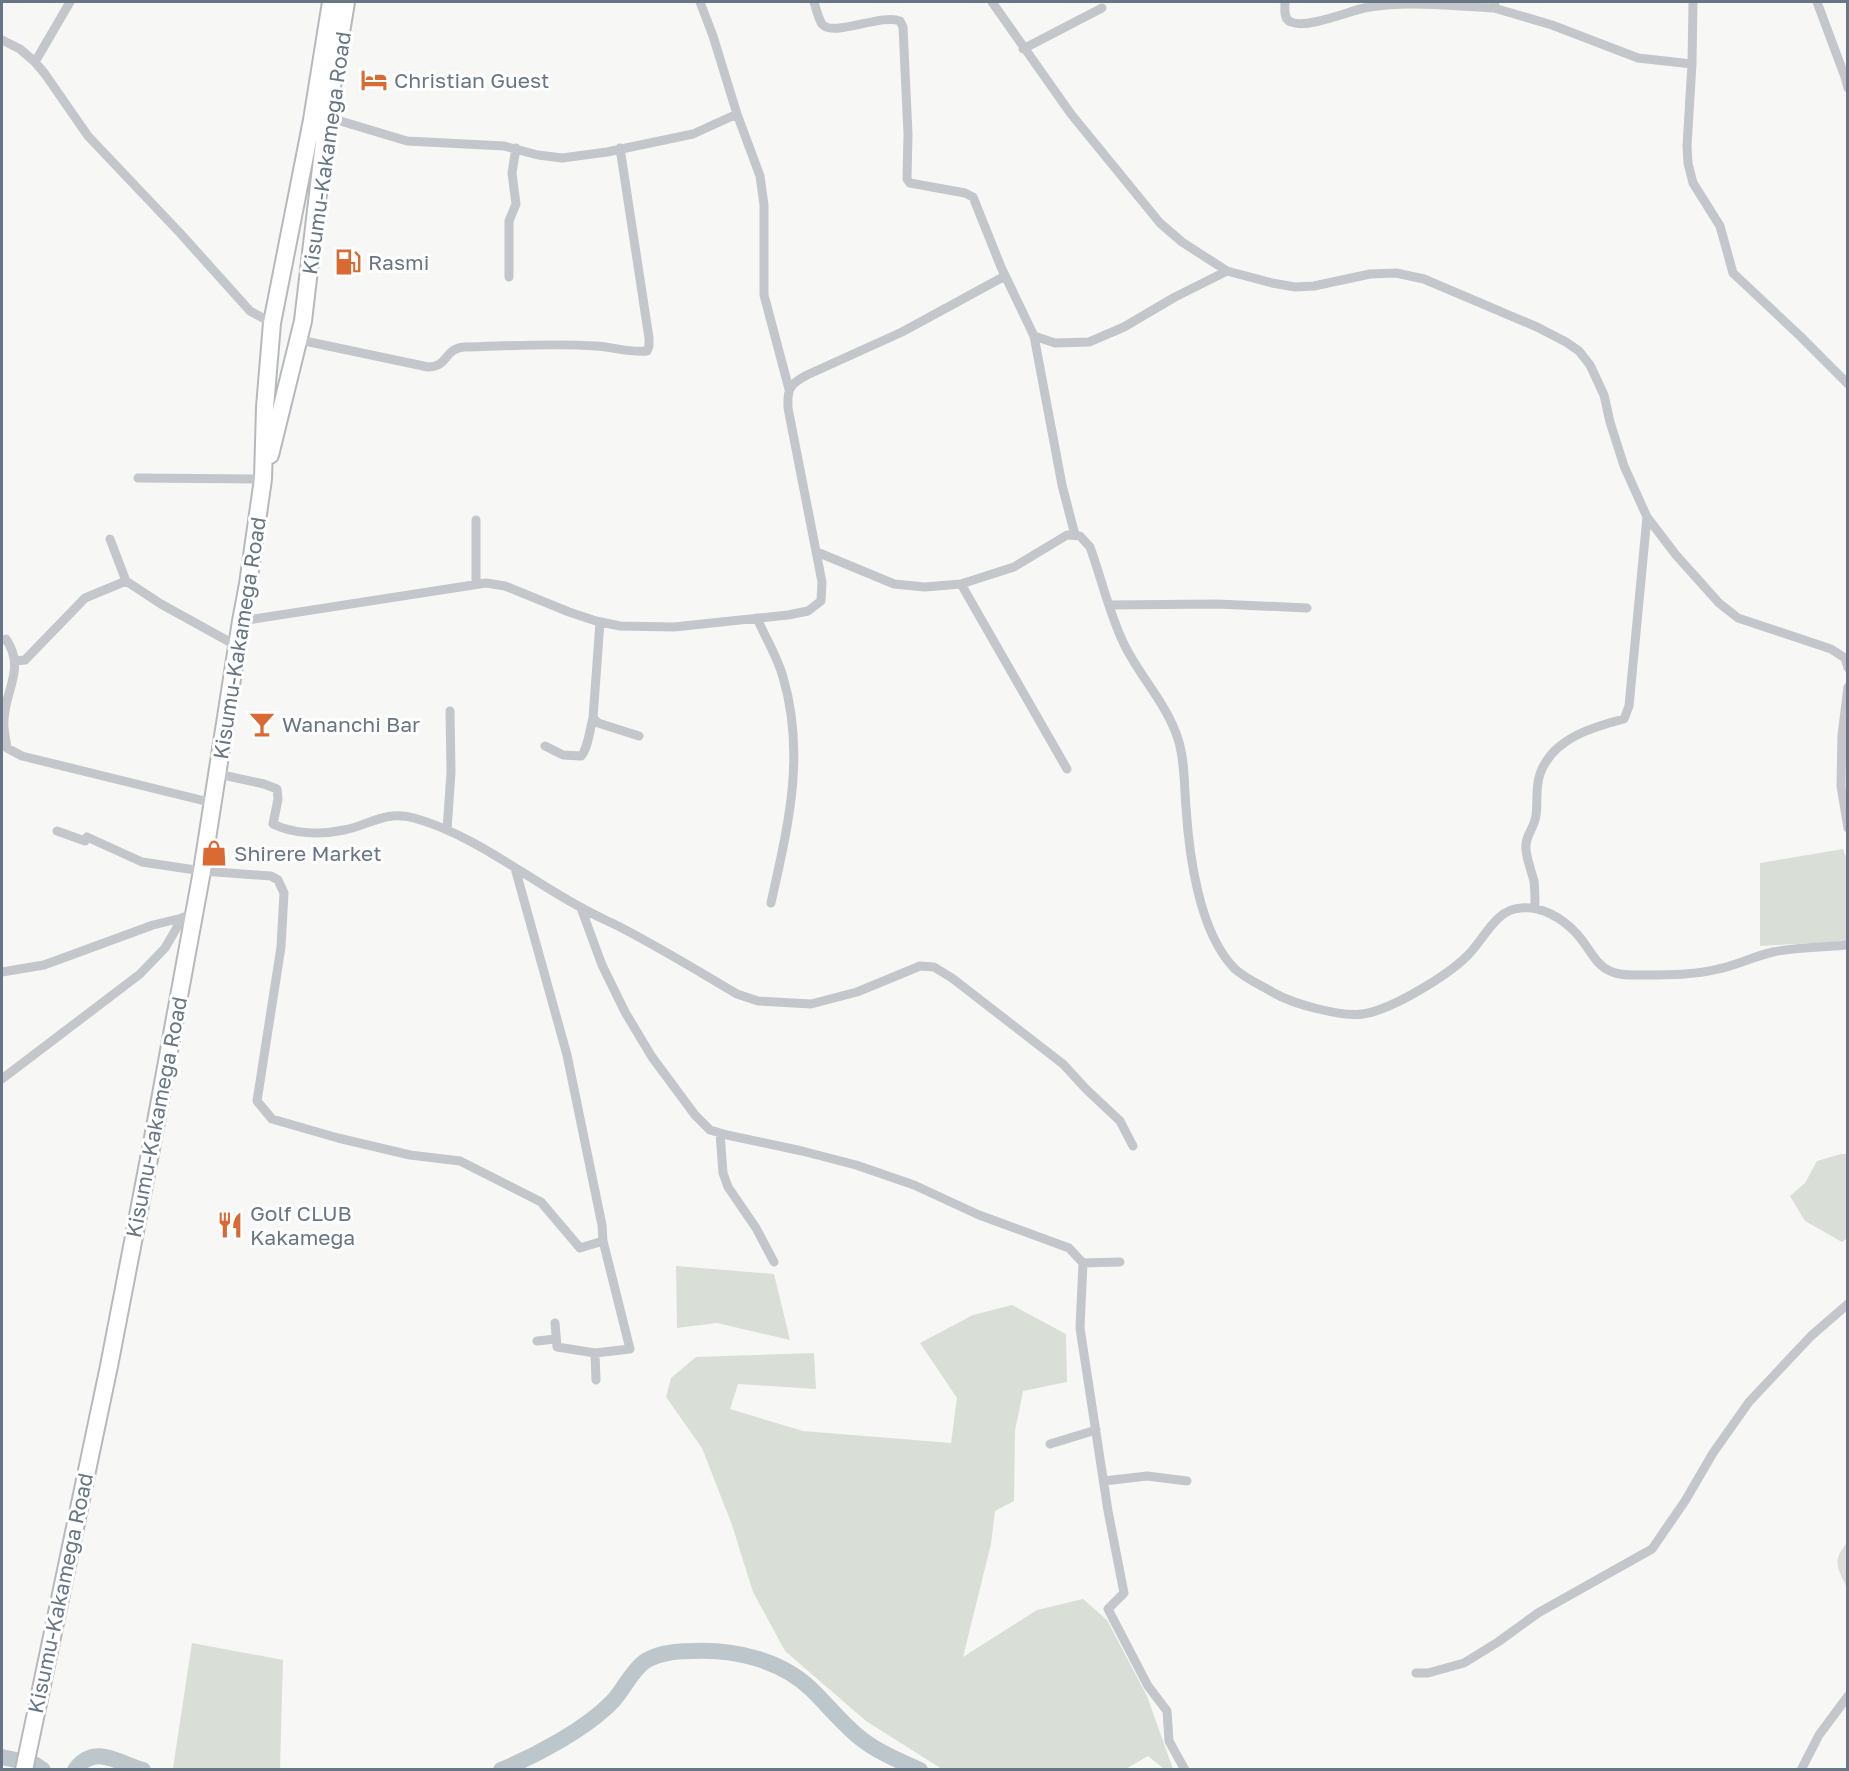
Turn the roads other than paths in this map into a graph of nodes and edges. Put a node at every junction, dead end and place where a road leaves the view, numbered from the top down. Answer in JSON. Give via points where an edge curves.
{"nodes":[{"id":1,"x":70,"y":2,"type":"edge"},
{"id":2,"x":331,"y":2,"type":"edge"},
{"id":3,"x":346,"y":2,"type":"edge"},
{"id":4,"x":700,"y":2,"type":"edge"},
{"id":5,"x":814,"y":2,"type":"edge"},
{"id":6,"x":992,"y":2,"type":"edge"},
{"id":7,"x":1285,"y":2,"type":"edge"},
{"id":8,"x":1693,"y":2,"type":"edge"},
{"id":9,"x":1818,"y":2,"type":"edge"},
{"id":10,"x":1494,"y":5,"type":"edge"},
{"id":11,"x":1102,"y":8,"type":"dead end"},
{"id":12,"x":2,"y":40,"type":"edge"},
{"id":13,"x":1023,"y":49,"type":"junction"},
{"id":14,"x":35,"y":62,"type":"junction"},
{"id":15,"x":1692,"y":64,"type":"junction"},
{"id":16,"x":1848,"y":88,"type":"edge"},
{"id":17,"x":737,"y":114,"type":"junction"},
{"id":18,"x":327,"y":117,"type":"junction"},
{"id":19,"x":516,"y":148,"type":"junction"},
{"id":20,"x":620,"y":148,"type":"junction"},
{"id":21,"x":1227,"y":271,"type":"junction"},
{"id":22,"x":1005,"y":276,"type":"junction"},
{"id":23,"x":508,"y":277,"type":"dead end"},
{"id":24,"x":276,"y":295,"type":"junction"},
{"id":25,"x":306,"y":300,"type":"junction"},
{"id":26,"x":272,"y":323,"type":"junction"},
{"id":27,"x":1034,"y":336,"type":"junction"},
{"id":28,"x":300,"y":340,"type":"junction"},
{"id":29,"x":1848,"y":384,"type":"edge"},
{"id":30,"x":789,"y":389,"type":"junction"},
{"id":31,"x":138,"y":478,"type":"dead end"},
{"id":32,"x":263,"y":479,"type":"junction"},
{"id":33,"x":1647,"y":517,"type":"junction"},
{"id":34,"x":476,"y":520,"type":"dead end"},
{"id":35,"x":1076,"y":535,"type":"junction"},
{"id":36,"x":110,"y":539,"type":"dead end"},
{"id":37,"x":817,"y":552,"type":"junction"},
{"id":38,"x":126,"y":581,"type":"junction"},
{"id":39,"x":476,"y":584,"type":"junction"},
{"id":40,"x":961,"y":584,"type":"junction"},
{"id":41,"x":1110,"y":605,"type":"junction"},
{"id":42,"x":1307,"y":608,"type":"dead end"},
{"id":43,"x":757,"y":618,"type":"junction"},
{"id":44,"x":240,"y":621,"type":"junction"},
{"id":45,"x":600,"y":622,"type":"junction"},
{"id":46,"x":2,"y":640,"type":"edge"},
{"id":47,"x":237,"y":646,"type":"junction"},
{"id":48,"x":15,"y":661,"type":"junction"},
{"id":49,"x":1847,"y":661,"type":"edge"},
{"id":50,"x":1848,"y":687,"type":"edge"},
{"id":51,"x":450,"y":711,"type":"dead end"},
{"id":52,"x":593,"y":718,"type":"junction"},
{"id":53,"x":639,"y":736,"type":"dead end"},
{"id":54,"x":1845,"y":736,"type":"edge"},
{"id":55,"x":545,"y":746,"type":"dead end"},
{"id":56,"x":4,"y":747,"type":"edge"},
{"id":57,"x":2,"y":757,"type":"edge"},
{"id":58,"x":1067,"y":770,"type":"dead end"},
{"id":59,"x":218,"y":774,"type":"junction"},
{"id":60,"x":213,"y":803,"type":"junction"},
{"id":61,"x":1848,"y":828,"type":"edge"},
{"id":62,"x":447,"y":830,"type":"junction"},
{"id":63,"x":57,"y":831,"type":"dead end"},
{"id":64,"x":515,"y":868,"type":"junction"},
{"id":65,"x":202,"y":872,"type":"junction"},
{"id":66,"x":771,"y":903,"type":"dead end"},
{"id":67,"x":581,"y":908,"type":"junction"},
{"id":68,"x":1535,"y":908,"type":"junction"},
{"id":69,"x":188,"y":916,"type":"junction"},
{"id":70,"x":1848,"y":945,"type":"edge"},
{"id":71,"x":2,"y":972,"type":"edge"},
{"id":72,"x":2,"y":1079,"type":"edge"},
{"id":73,"x":720,"y":1133,"type":"junction"},
{"id":74,"x":1133,"y":1146,"type":"dead end"},
{"id":75,"x":603,"y":1241,"type":"junction"},
{"id":76,"x":774,"y":1262,"type":"dead end"},
{"id":77,"x":1120,"y":1262,"type":"dead end"},
{"id":78,"x":1083,"y":1263,"type":"junction"},
{"id":79,"x":1848,"y":1304,"type":"edge"},
{"id":80,"x":555,"y":1323,"type":"dead end"},
{"id":81,"x":556,"y":1339,"type":"junction"},
{"id":82,"x":537,"y":1341,"type":"dead end"},
{"id":83,"x":595,"y":1353,"type":"junction"},
{"id":84,"x":596,"y":1380,"type":"dead end"},
{"id":85,"x":1096,"y":1430,"type":"junction"},
{"id":86,"x":1050,"y":1444,"type":"dead end"},
{"id":87,"x":1104,"y":1481,"type":"junction"},
{"id":88,"x":1187,"y":1481,"type":"dead end"},
{"id":89,"x":1416,"y":1673,"type":"dead end"},
{"id":90,"x":1848,"y":1696,"type":"edge"},
{"id":91,"x":24,"y":1769,"type":"edge"},
{"id":92,"x":1185,"y":1770,"type":"edge"},
{"id":93,"x":1801,"y":1770,"type":"edge"}],
"edges":[{"from":1,"to":14,"type":"street"},
{"from":2,"to":24,"type":"highway","name":"Kisumu-Kakamega Road","via":[[312,120]]},
{"from":3,"to":18,"type":"highway","name":"Kisumu-Kakamega Road"},
{"from":4,"to":17,"type":"street"},
{"from":5,"to":22,"type":"street","via":[[826,28],[894,18],[900,21],[907,179],[910,183],[973,197]]},
{"from":6,"to":13,"type":"street"},
{"from":7,"to":10,"type":"street","via":[[1287,19],[1299,23],[1383,5]]},
{"from":8,"to":15,"type":"street"},
{"from":9,"to":16,"type":"street"},
{"from":10,"to":15,"type":"street","via":[[1638,58]]},
{"from":11,"to":13,"type":"street"},
{"from":12,"to":14,"type":"street"},
{"from":13,"to":21,"type":"street","via":[[1160,223]]},
{"from":14,"to":26,"type":"street","via":[[88,136],[250,311]]},
{"from":15,"to":29,"type":"street","via":[[1688,163],[1693,183],[1720,226],[1733,273]]},
{"from":17,"to":20,"type":"street","via":[[693,134]]},
{"from":17,"to":30,"type":"street","via":[[761,183],[764,295]]},
{"from":18,"to":19,"type":"street","via":[[407,141]]},
{"from":18,"to":25,"type":"highway","name":"Kisumu-Kakamega Road"},
{"from":19,"to":20,"type":"street","via":[[562,158]]},
{"from":19,"to":23,"type":"street","via":[[512,173],[516,204],[508,221]]},
{"from":20,"to":28,"type":"street","via":[[649,338],[647,351],[598,346],[464,347],[448,353],[444,363],[428,367]]},
{"from":21,"to":27,"type":"street","via":[[1089,342],[1054,343]]},
{"from":21,"to":33,"type":"street","via":[[1294,287],[1396,273],[1424,279],[1566,342],[1584,358],[1598,382],[1624,466]]},
{"from":22,"to":27,"type":"street"},
{"from":22,"to":30,"type":"street","via":[[902,332],[794,382]]},
{"from":24,"to":25,"type":"highway","via":[[291,302]]},
{"from":24,"to":26,"type":"highway","name":"Kisumu-Kakamega Road"},
{"from":25,"to":28,"type":"highway","name":"Kisumu-Kakamega Road"},
{"from":26,"to":32,"type":"highway","name":"Kisumu-Kakamega Road"},
{"from":27,"to":35,"type":"street","via":[[1062,485]]},
{"from":28,"to":32,"type":"highway","name":"Kisumu-Kakamega Road"},
{"from":30,"to":37,"type":"street","via":[[788,408]]},
{"from":31,"to":32,"type":"street"},
{"from":32,"to":44,"type":"highway","name":"Kisumu-Kakamega Road"},
{"from":33,"to":49,"type":"street","via":[[1719,603],[1738,618],[1831,649]]},
{"from":33,"to":68,"type":"street","via":[[1629,706],[1624,719],[1591,728],[1562,746],[1539,775],[1535,824],[1526,839]]},
{"from":34,"to":39,"type":"street"},
{"from":35,"to":40,"type":"street","via":[[1062,537],[1014,567]]},
{"from":35,"to":41,"type":"street","via":[[1090,547]]},
{"from":36,"to":38,"type":"street"},
{"from":37,"to":40,"type":"street","via":[[894,584]]},
{"from":37,"to":43,"type":"street","via":[[822,582],[820,601],[808,611]]},
{"from":38,"to":47,"type":"street"},
{"from":38,"to":48,"type":"street","via":[[86,598],[25,660]]},
{"from":39,"to":44,"type":"street"},
{"from":39,"to":45,"type":"street","via":[[496,583]]},
{"from":40,"to":58,"type":"street"},
{"from":41,"to":42,"type":"street"},
{"from":41,"to":68,"type":"street","via":[[1122,641],[1180,742],[1192,867],[1200,899],[1222,952],[1245,977],[1300,1004],[1364,1014],[1436,979],[1466,957],[1494,922],[1510,909]]},
{"from":43,"to":45,"type":"street","via":[[655,627]]},
{"from":43,"to":66,"type":"street","via":[[783,675],[792,713],[795,760],[793,794]]},
{"from":44,"to":47,"type":"highway","name":"Kisumu-Kakamega Road"},
{"from":45,"to":52,"type":"street"},
{"from":46,"to":48,"type":"street","via":[[6,639],[12,648]]},
{"from":47,"to":59,"type":"highway","name":"Kisumu-Kakamega Road"},
{"from":48,"to":56,"type":"street","via":[[4,719]]},
{"from":50,"to":54,"type":"street"},
{"from":51,"to":62,"type":"street"},
{"from":52,"to":53,"type":"street"},
{"from":52,"to":55,"type":"street","via":[[581,756],[563,755]]},
{"from":54,"to":61,"type":"street","via":[[1841,786]]},
{"from":56,"to":57,"type":"street"},
{"from":56,"to":60,"type":"street","via":[[22,756]]},
{"from":59,"to":60,"type":"highway","name":"Kisumu-Kakamega Road"},
{"from":59,"to":62,"type":"street","via":[[277,789],[273,825],[284,830],[344,830],[396,815]]},
{"from":60,"to":65,"type":"highway","name":"Kisumu-Kakamega Road"},
{"from":62,"to":64,"type":"street"},
{"from":63,"to":65,"type":"street","via":[[85,841],[87,837],[142,862]]},
{"from":64,"to":67,"type":"street"},
{"from":64,"to":75,"type":"street","via":[[567,1055]]},
{"from":65,"to":69,"type":"highway","name":"Kisumu-Kakamega Road"},
{"from":65,"to":75,"type":"street","via":[[271,876],[278,879],[284,892],[280,947],[257,1101],[272,1119],[410,1155],[460,1161],[541,1202],[580,1248]]},
{"from":67,"to":73,"type":"street","via":[[602,966],[652,1057],[695,1115],[710,1130]]},
{"from":67,"to":74,"type":"street","via":[[737,994],[758,1001],[827,1002],[913,968],[934,967],[1062,1064],[1120,1121]]},
{"from":68,"to":70,"type":"street","via":[[1553,915],[1577,933],[1593,957],[1609,971],[1628,975],[1682,975],[1721,969],[1773,952]]},
{"from":69,"to":71,"type":"street","via":[[44,965]]},
{"from":69,"to":72,"type":"street","via":[[140,974]]},
{"from":69,"to":91,"type":"highway","name":"Kisumu-Kakamega Road","via":[[109,1366]]},
{"from":73,"to":76,"type":"street","via":[[725,1180]]},
{"from":73,"to":78,"type":"street","via":[[856,1165],[914,1185],[1069,1248]]},
{"from":75,"to":83,"type":"street","via":[[630,1349]]},
{"from":77,"to":78,"type":"street"},
{"from":78,"to":85,"type":"street","via":[[1080,1328]]},
{"from":79,"to":89,"type":"street","via":[[1811,1336],[1749,1402],[1652,1549],[1538,1613],[1464,1663]]},
{"from":80,"to":81,"type":"street"},
{"from":81,"to":82,"type":"street"},
{"from":81,"to":83,"type":"street","via":[[557,1347]]},
{"from":83,"to":84,"type":"street"},
{"from":85,"to":86,"type":"street"},
{"from":85,"to":87,"type":"street"},
{"from":87,"to":88,"type":"street","via":[[1147,1476]]},
{"from":87,"to":92,"type":"street","via":[[1124,1593],[1108,1609],[1148,1686],[1167,1711],[1169,1741]]},
{"from":90,"to":93,"type":"street","via":[[1819,1735]]}]}
